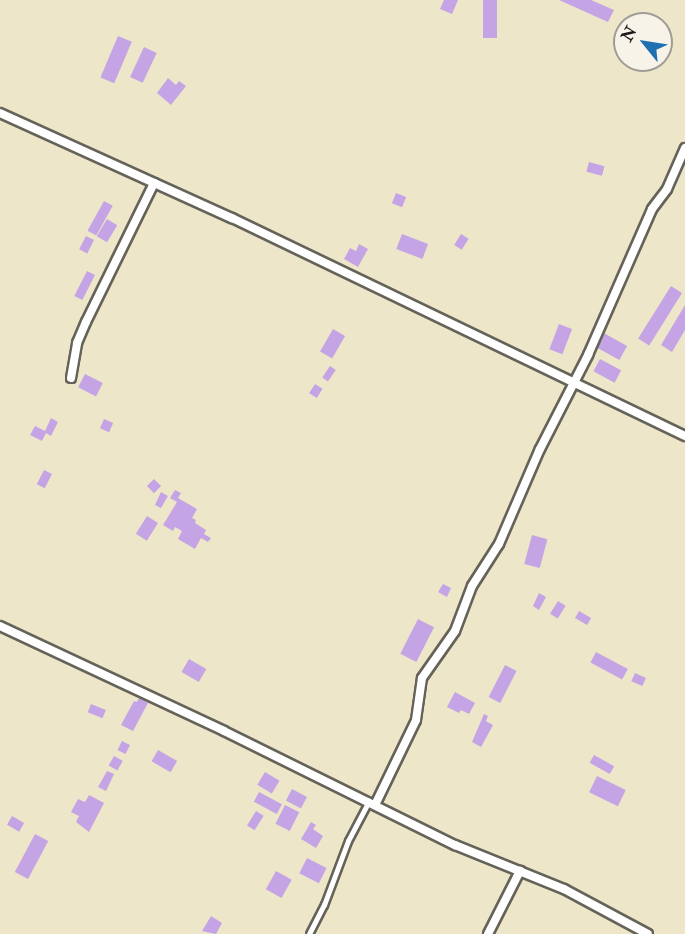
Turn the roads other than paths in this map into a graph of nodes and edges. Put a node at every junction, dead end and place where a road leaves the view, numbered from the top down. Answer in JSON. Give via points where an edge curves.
{"nodes":[{"id":1,"x":0,"y":113,"type":"edge"},
{"id":2,"x":685,"y":148,"type":"edge"},
{"id":3,"x":154,"y":183,"type":"junction"},
{"id":4,"x":71,"y":378,"type":"dead end"},
{"id":5,"x":574,"y":383,"type":"junction"},
{"id":6,"x":685,"y":436,"type":"edge"},
{"id":7,"x":0,"y":626,"type":"edge"},
{"id":8,"x":372,"y":803,"type":"junction"},
{"id":9,"x":520,"y":871,"type":"junction"},
{"id":10,"x":309,"y":934,"type":"edge"},
{"id":11,"x":488,"y":934,"type":"edge"},
{"id":12,"x":648,"y":934,"type":"edge"}],
"edges":[{"from":1,"to":3,"type":"street"},
{"from":2,"to":5,"type":"street","via":[[667,189],[651,209]]},
{"from":3,"to":4,"type":"street","via":[[77,343]]},
{"from":3,"to":5,"type":"street"},
{"from":5,"to":6,"type":"street"},
{"from":5,"to":8,"type":"street","via":[[499,544],[471,586],[455,631],[422,678],[416,720]]},
{"from":7,"to":8,"type":"street"},
{"from":8,"to":9,"type":"street","via":[[455,845]]},
{"from":8,"to":10,"type":"lane","via":[[348,841]]},
{"from":9,"to":11,"type":"street"},
{"from":9,"to":12,"type":"street","via":[[564,889]]}]}
